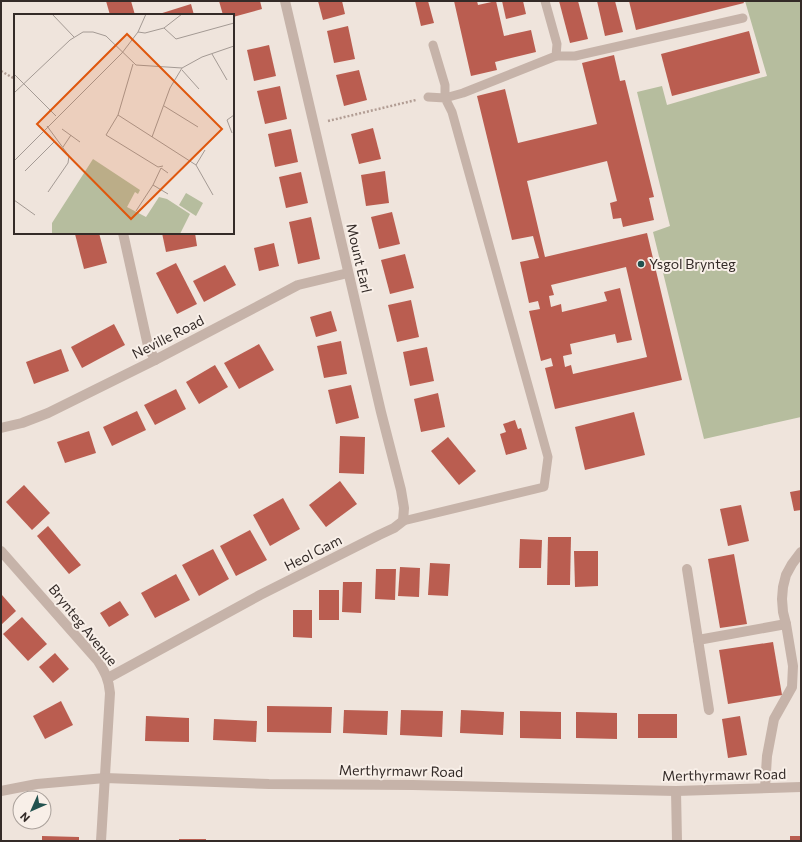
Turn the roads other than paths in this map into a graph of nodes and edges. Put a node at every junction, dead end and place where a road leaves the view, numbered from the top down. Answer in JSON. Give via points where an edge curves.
{"nodes":[{"id":1,"x":285,"y":1,"type":"edge"},
{"id":2,"x":545,"y":1,"type":"edge"},
{"id":3,"x":743,"y":18,"type":"dead end"},
{"id":4,"x":433,"y":45,"type":"dead end"},
{"id":5,"x":556,"y":56,"type":"junction"},
{"id":6,"x":428,"y":97,"type":"road end"},
{"id":7,"x":446,"y":98,"type":"junction"},
{"id":8,"x":123,"y":234,"type":"edge"},
{"id":9,"x":348,"y":273,"type":"junction"},
{"id":10,"x":155,"y":360,"type":"junction"},
{"id":11,"x":1,"y":428,"type":"edge"},
{"id":12,"x":403,"y":521,"type":"junction"},
{"id":13,"x":1,"y":551,"type":"edge"},
{"id":14,"x":801,"y":552,"type":"edge"},
{"id":15,"x":687,"y":569,"type":"dead end"},
{"id":16,"x":786,"y":624,"type":"junction"},
{"id":17,"x":698,"y":640,"type":"junction"},
{"id":18,"x":108,"y":678,"type":"junction"},
{"id":19,"x":796,"y":687,"type":"edge"},
{"id":20,"x":709,"y":710,"type":"dead end"},
{"id":21,"x":105,"y":778,"type":"junction"},
{"id":22,"x":801,"y":787,"type":"edge"},
{"id":23,"x":765,"y":788,"type":"junction"},
{"id":24,"x":1,"y":791,"type":"edge"},
{"id":25,"x":676,"y":791,"type":"junction"},
{"id":26,"x":101,"y":841,"type":"edge"},
{"id":27,"x":677,"y":841,"type":"edge"}],
"edges":[{"from":1,"to":9,"type":"street","name":"Mount Earl"},
{"from":2,"to":5,"type":"lane","via":[[556,44]]},
{"from":3,"to":5,"type":"lane","via":[[575,56]]},
{"from":4,"to":7,"type":"lane","via":[[445,85]]},
{"from":5,"to":7,"type":"lane"},
{"from":6,"to":7,"type":"lane"},
{"from":7,"to":12,"type":"lane","name":"Heol Gam","via":[[548,457],[544,487]]},
{"from":8,"to":10,"type":"street","via":[[148,346]]},
{"from":9,"to":10,"type":"street","name":"Neville Road","via":[[298,286]]},
{"from":9,"to":12,"type":"street","name":"Mount Earl","via":[[401,490]]},
{"from":10,"to":11,"type":"street","name":"Neville Road","via":[[48,413]]},
{"from":12,"to":18,"type":"street","name":"Heol Gam","via":[[380,536],[260,595]]},
{"from":13,"to":18,"type":"street","name":"Brynteg Avenue","via":[[98,662]]},
{"from":14,"to":16,"type":"street","via":[[786,575],[783,587],[782,606]]},
{"from":15,"to":17,"type":"street"},
{"from":16,"to":17,"type":"street"},
{"from":16,"to":19,"type":"street"},
{"from":17,"to":20,"type":"street"},
{"from":18,"to":21,"type":"street","name":"Brynteg Avenue","via":[[110,693]]},
{"from":19,"to":23,"type":"street","via":[[774,719],[767,756]]},
{"from":21,"to":24,"type":"street","name":"Merthyrmawr Road","via":[[37,784]]},
{"from":21,"to":25,"type":"street","name":"Merthyrmawr Road","via":[[269,784]]},
{"from":21,"to":26,"type":"street","name":"Brynteg Avenue"},
{"from":22,"to":23,"type":"street","name":"Merthyrmawr Road"},
{"from":23,"to":25,"type":"street","name":"Merthyrmawr Road"},
{"from":25,"to":27,"type":"street"}]}
